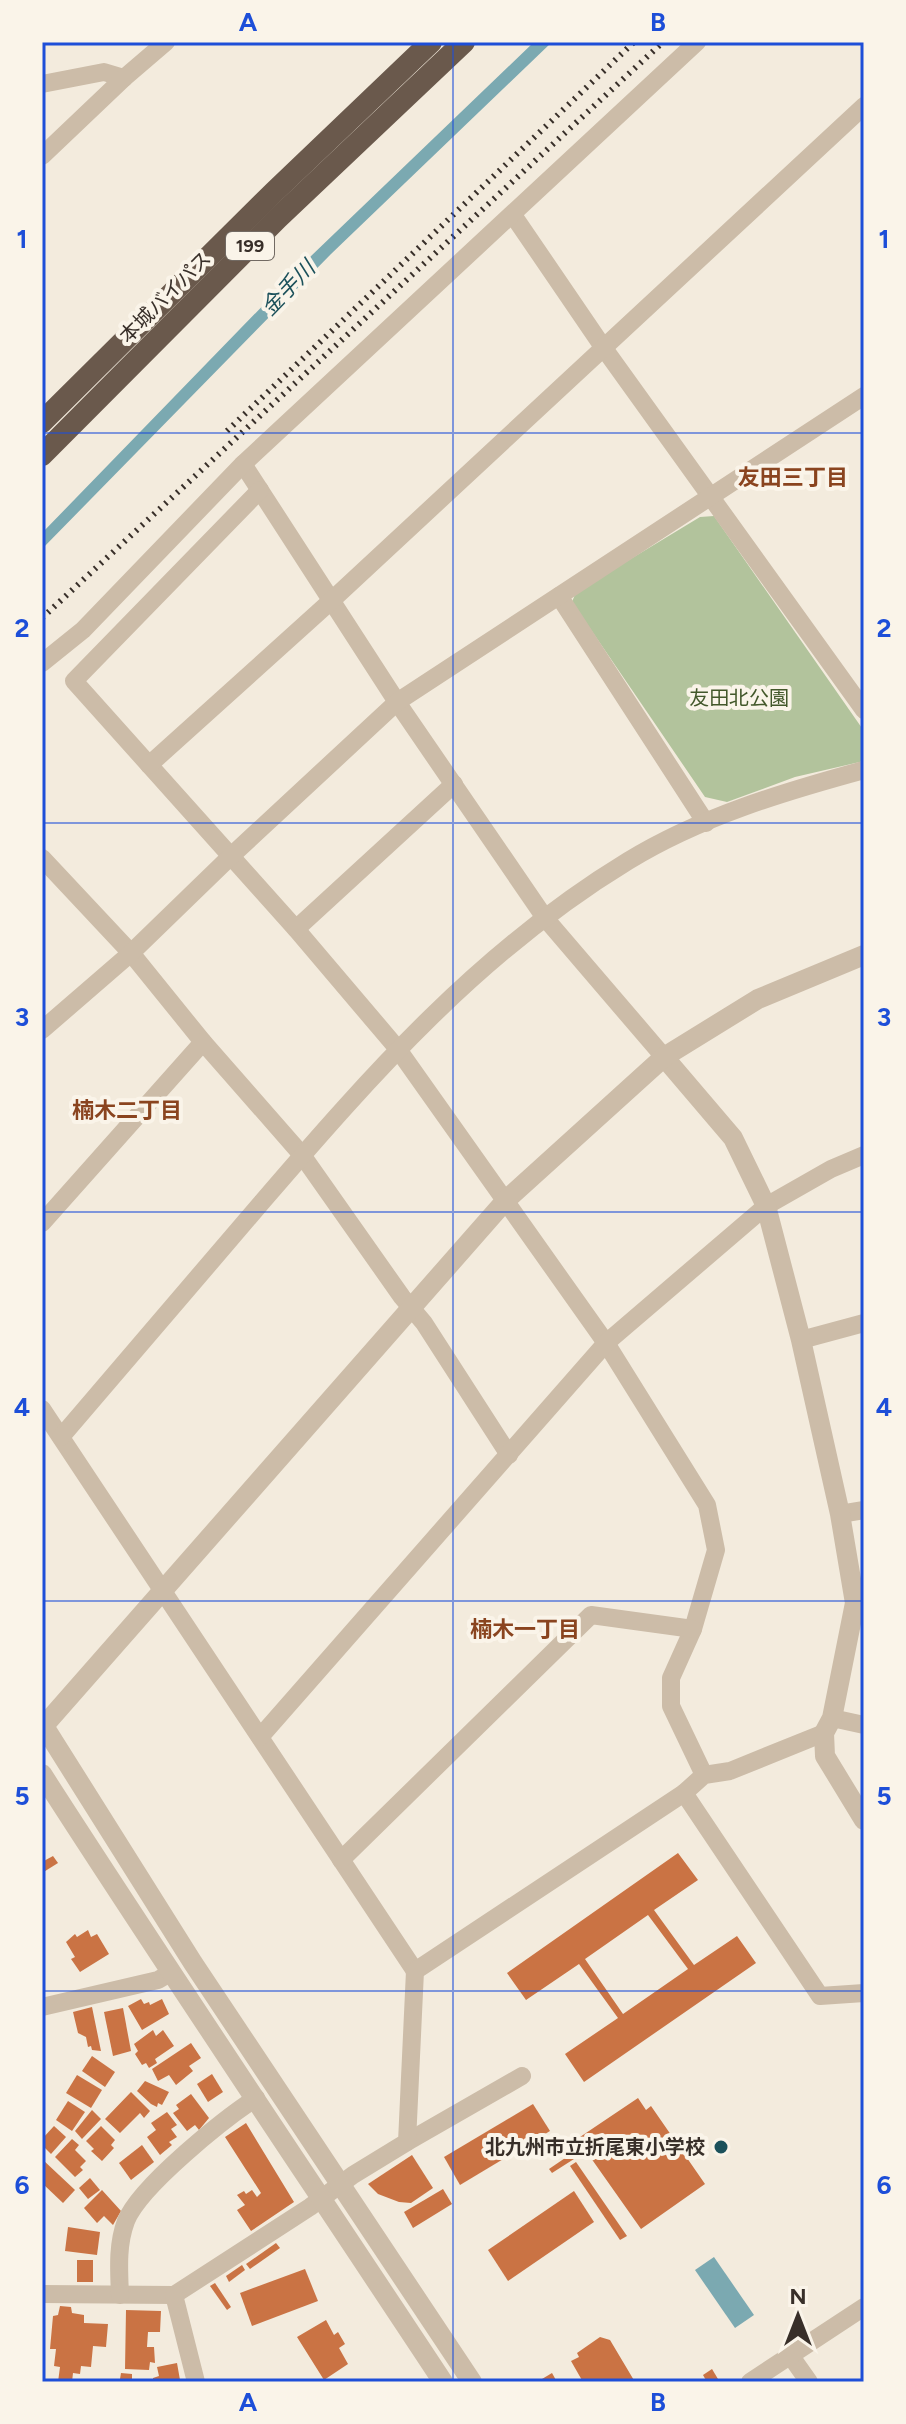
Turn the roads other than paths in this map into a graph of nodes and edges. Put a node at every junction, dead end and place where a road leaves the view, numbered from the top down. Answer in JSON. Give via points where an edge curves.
{"nodes":[{"id":1,"x":166,"y":42,"type":"edge"},
{"id":2,"x":431,"y":42,"type":"edge"},
{"id":3,"x":464,"y":42,"type":"edge"},
{"id":4,"x":697,"y":42,"type":"edge"},
{"id":5,"x":124,"y":78,"type":"junction"},
{"id":6,"x":42,"y":84,"type":"edge"},
{"id":7,"x":864,"y":106,"type":"edge"},
{"id":8,"x":42,"y":156,"type":"edge"},
{"id":9,"x":513,"y":215,"type":"junction"},
{"id":10,"x":603,"y":347,"type":"junction"},
{"id":11,"x":864,"y":396,"type":"edge"},
{"id":12,"x":42,"y":422,"type":"edge"},
{"id":13,"x":42,"y":455,"type":"edge"},
{"id":14,"x":243,"y":464,"type":"junction"},
{"id":15,"x":260,"y":490,"type":"junction"},
{"id":16,"x":711,"y":495,"type":"junction"},
{"id":17,"x":559,"y":596,"type":"junction"},
{"id":18,"x":332,"y":600,"type":"junction"},
{"id":19,"x":42,"y":663,"type":"edge"},
{"id":20,"x":397,"y":702,"type":"junction"},
{"id":21,"x":864,"y":710,"type":"edge"},
{"id":22,"x":149,"y":765,"type":"junction"},
{"id":23,"x":864,"y":770,"type":"edge"},
{"id":24,"x":454,"y":784,"type":"junction"},
{"id":25,"x":706,"y":823,"type":"junction"},
{"id":26,"x":230,"y":857,"type":"junction"},
{"id":27,"x":46,"y":871,"type":"edge"},
{"id":28,"x":545,"y":918,"type":"junction"},
{"id":29,"x":296,"y":929,"type":"junction"},
{"id":30,"x":131,"y":953,"type":"junction"},
{"id":31,"x":864,"y":955,"type":"edge"},
{"id":32,"x":42,"y":1030,"type":"edge"},
{"id":33,"x":203,"y":1042,"type":"junction"},
{"id":34,"x":397,"y":1048,"type":"junction"},
{"id":35,"x":664,"y":1057,"type":"junction"},
{"id":36,"x":302,"y":1155,"type":"junction"},
{"id":37,"x":864,"y":1155,"type":"edge"},
{"id":38,"x":506,"y":1200,"type":"junction"},
{"id":39,"x":766,"y":1206,"type":"junction"},
{"id":40,"x":42,"y":1223,"type":"edge"},
{"id":41,"x":412,"y":1310,"type":"junction"},
{"id":42,"x":864,"y":1323,"type":"edge"},
{"id":43,"x":801,"y":1340,"type":"junction"},
{"id":44,"x":606,"y":1343,"type":"junction"},
{"id":45,"x":42,"y":1409,"type":"edge"},
{"id":46,"x":61,"y":1437,"type":"junction"},
{"id":47,"x":509,"y":1455,"type":"junction"},
{"id":48,"x":864,"y":1510,"type":"edge"},
{"id":49,"x":840,"y":1514,"type":"junction"},
{"id":50,"x":162,"y":1589,"type":"junction"},
{"id":51,"x":693,"y":1629,"type":"junction"},
{"id":52,"x":43,"y":1725,"type":"edge"},
{"id":53,"x":864,"y":1725,"type":"edge"},
{"id":54,"x":828,"y":1726,"type":"junction"},
{"id":55,"x":260,"y":1737,"type":"junction"},
{"id":56,"x":42,"y":1774,"type":"edge"},
{"id":57,"x":704,"y":1775,"type":"junction"},
{"id":58,"x":684,"y":1793,"type":"junction"},
{"id":59,"x":864,"y":1820,"type":"edge"},
{"id":60,"x":341,"y":1860,"type":"junction"},
{"id":61,"x":415,"y":1971,"type":"junction"},
{"id":62,"x":170,"y":1973,"type":"junction"},
{"id":63,"x":864,"y":1993,"type":"edge"},
{"id":64,"x":42,"y":2007,"type":"edge"},
{"id":65,"x":522,"y":2076,"type":"dead end"},
{"id":66,"x":256,"y":2098,"type":"junction"},
{"id":67,"x":407,"y":2142,"type":"junction"},
{"id":68,"x":342,"y":2183,"type":"junction"},
{"id":69,"x":322,"y":2198,"type":"junction"},
{"id":70,"x":42,"y":2294,"type":"edge"},
{"id":71,"x":120,"y":2295,"type":"junction"},
{"id":72,"x":174,"y":2295,"type":"junction"},
{"id":73,"x":864,"y":2307,"type":"edge"},
{"id":74,"x":790,"y":2355,"type":"junction"},
{"id":75,"x":196,"y":2382,"type":"edge"},
{"id":76,"x":443,"y":2382,"type":"edge"},
{"id":77,"x":472,"y":2382,"type":"edge"},
{"id":78,"x":750,"y":2382,"type":"edge"},
{"id":79,"x":809,"y":2382,"type":"edge"}],
"edges":[{"from":1,"to":5,"type":"street"},
{"from":2,"to":12,"type":"highway","name":"本城バイパス","number":"199"},
{"from":3,"to":13,"type":"highway","name":"本城バイパス","number":"199","via":[[278,218]]},
{"from":4,"to":9,"type":"street"},
{"from":5,"to":6,"type":"street","via":[[104,72]]},
{"from":5,"to":8,"type":"street"},
{"from":7,"to":10,"type":"street"},
{"from":9,"to":10,"type":"street"},
{"from":9,"to":14,"type":"street"},
{"from":10,"to":16,"type":"street"},
{"from":10,"to":18,"type":"street"},
{"from":11,"to":16,"type":"street"},
{"from":14,"to":15,"type":"street"},
{"from":14,"to":19,"type":"street","via":[[83,630]]},
{"from":15,"to":18,"type":"street"},
{"from":15,"to":22,"type":"street","via":[[74,681]]},
{"from":16,"to":17,"type":"street"},
{"from":16,"to":21,"type":"street"},
{"from":17,"to":20,"type":"street"},
{"from":17,"to":25,"type":"street"},
{"from":18,"to":20,"type":"street"},
{"from":18,"to":22,"type":"street"},
{"from":20,"to":24,"type":"street"},
{"from":20,"to":26,"type":"street"},
{"from":22,"to":26,"type":"street"},
{"from":23,"to":25,"type":"street","via":[[783,792]]},
{"from":24,"to":28,"type":"street"},
{"from":24,"to":29,"type":"street"},
{"from":25,"to":28,"type":"street","via":[[629,860]]},
{"from":26,"to":29,"type":"street"},
{"from":26,"to":30,"type":"street"},
{"from":27,"to":30,"type":"street"},
{"from":28,"to":34,"type":"street","via":[[474,975]]},
{"from":28,"to":35,"type":"street"},
{"from":29,"to":34,"type":"street"},
{"from":30,"to":32,"type":"street"},
{"from":30,"to":33,"type":"street"},
{"from":31,"to":35,"type":"street","via":[[758,999]]},
{"from":33,"to":36,"type":"street"},
{"from":33,"to":40,"type":"street"},
{"from":34,"to":36,"type":"street"},
{"from":34,"to":38,"type":"street"},
{"from":35,"to":38,"type":"street"},
{"from":35,"to":39,"type":"street","via":[[733,1138]]},
{"from":36,"to":41,"type":"street"},
{"from":36,"to":46,"type":"street"},
{"from":37,"to":39,"type":"street"},
{"from":38,"to":41,"type":"street"},
{"from":38,"to":44,"type":"street"},
{"from":39,"to":43,"type":"street"},
{"from":39,"to":44,"type":"street"},
{"from":41,"to":47,"type":"street"},
{"from":41,"to":50,"type":"street"},
{"from":42,"to":43,"type":"street"},
{"from":43,"to":49,"type":"street"},
{"from":44,"to":47,"type":"street"},
{"from":44,"to":51,"type":"street","via":[[707,1505],[716,1550]]},
{"from":45,"to":46,"type":"street"},
{"from":46,"to":50,"type":"street"},
{"from":47,"to":55,"type":"street"},
{"from":48,"to":49,"type":"street"},
{"from":49,"to":54,"type":"street","via":[[855,1603]]},
{"from":50,"to":52,"type":"street"},
{"from":50,"to":55,"type":"street"},
{"from":51,"to":57,"type":"street","via":[[671,1678],[671,1706]]},
{"from":51,"to":60,"type":"street","via":[[591,1615]]},
{"from":52,"to":68,"type":"street","via":[[193,1963]]},
{"from":53,"to":54,"type":"street"},
{"from":54,"to":57,"type":"street","via":[[730,1771]]},
{"from":54,"to":59,"type":"street","via":[[825,1756]]},
{"from":55,"to":60,"type":"street"},
{"from":56,"to":62,"type":"street"},
{"from":57,"to":58,"type":"street"},
{"from":58,"to":61,"type":"street"},
{"from":58,"to":63,"type":"street","via":[[820,1996]]},
{"from":60,"to":61,"type":"street"},
{"from":61,"to":67,"type":"street"},
{"from":62,"to":64,"type":"street"},
{"from":62,"to":66,"type":"street"},
{"from":65,"to":67,"type":"street"},
{"from":66,"to":69,"type":"street"},
{"from":66,"to":71,"type":"street","via":[[176,2161],[127,2218],[119,2245]]},
{"from":67,"to":68,"type":"street"},
{"from":68,"to":69,"type":"street"},
{"from":68,"to":77,"type":"street"},
{"from":69,"to":72,"type":"street"},
{"from":69,"to":76,"type":"street"},
{"from":70,"to":71,"type":"street"},
{"from":71,"to":72,"type":"street"},
{"from":72,"to":75,"type":"street"},
{"from":73,"to":74,"type":"street"},
{"from":74,"to":78,"type":"street"},
{"from":74,"to":79,"type":"street"}]}
